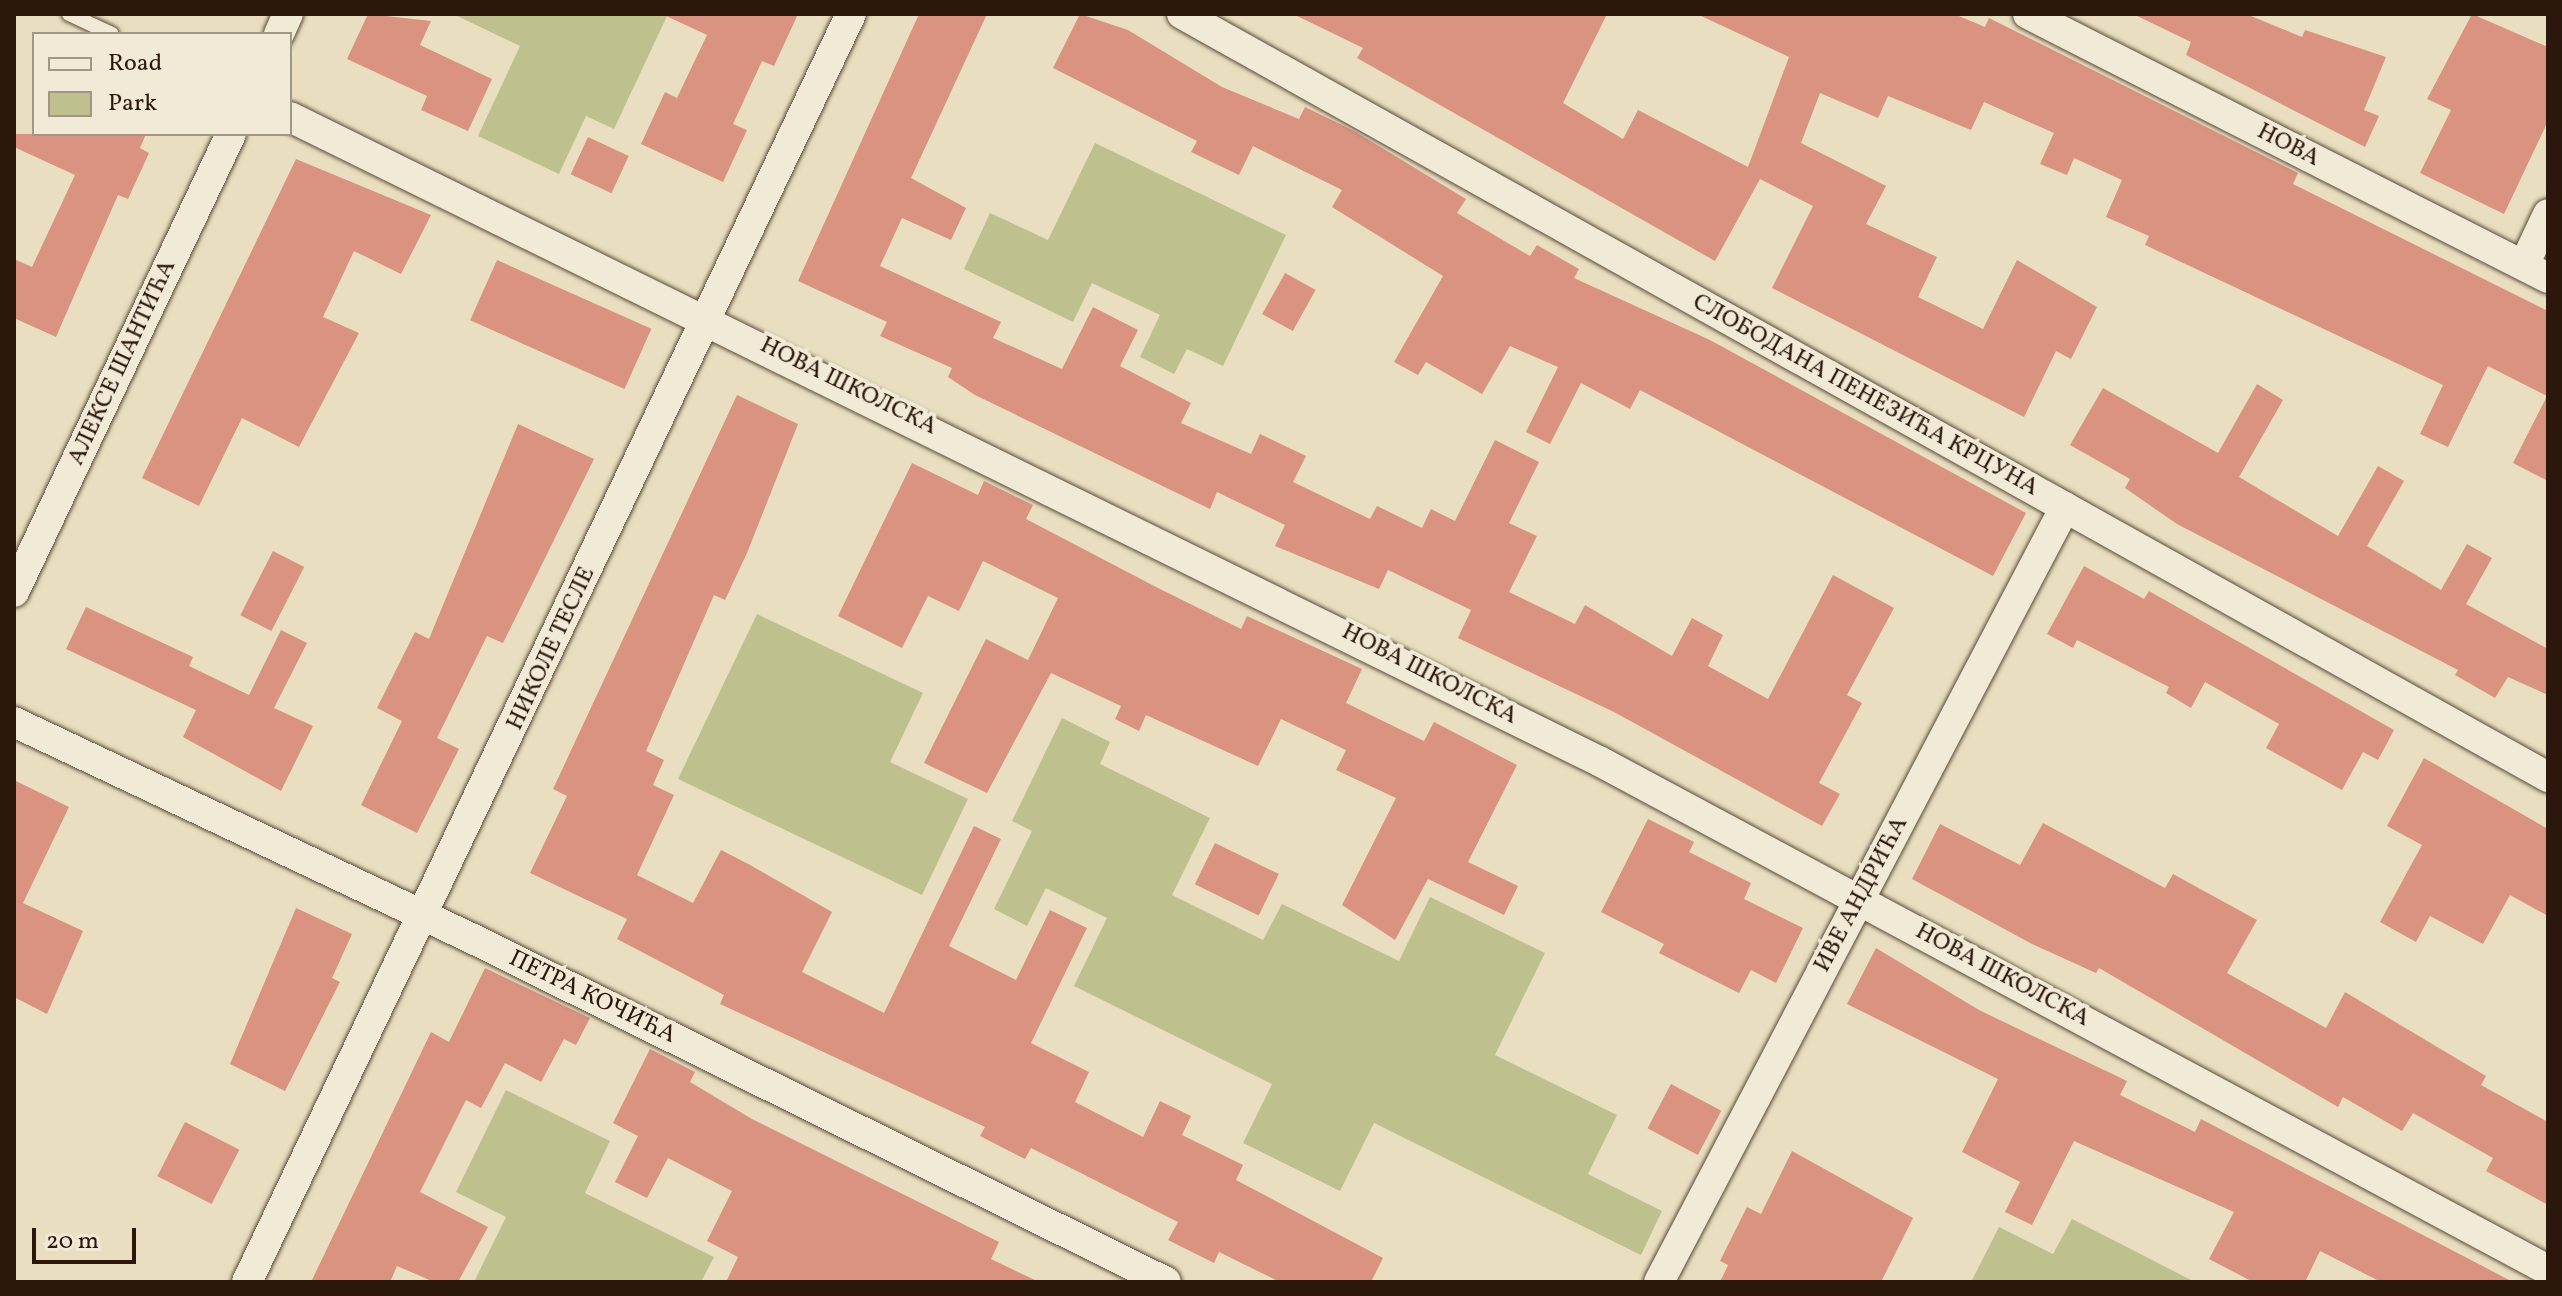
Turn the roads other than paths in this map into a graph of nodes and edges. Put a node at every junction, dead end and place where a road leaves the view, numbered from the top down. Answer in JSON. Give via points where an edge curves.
{"nodes":[{"id":1,"x":69,"y":14,"type":"edge"},
{"id":2,"x":851,"y":14,"type":"edge"},
{"id":3,"x":1182,"y":14,"type":"edge"},
{"id":4,"x":2028,"y":14,"type":"edge"},
{"id":5,"x":1228,"y":25,"type":"edge"},
{"id":6,"x":108,"y":32,"type":"edge"},
{"id":7,"x":292,"y":118,"type":"edge"},
{"id":8,"x":230,"y":136,"type":"edge"},
{"id":9,"x":2548,"y":214,"type":"edge"},
{"id":10,"x":2536,"y":272,"type":"edge"},
{"id":11,"x":708,"y":317,"type":"junction"},
{"id":12,"x":2065,"y":507,"type":"junction"},
{"id":13,"x":14,"y":592,"type":"edge"},
{"id":14,"x":14,"y":722,"type":"edge"},
{"id":15,"x":2548,"y":777,"type":"edge"},
{"id":16,"x":1860,"y":899,"type":"junction"},
{"id":17,"x":425,"y":919,"type":"junction"},
{"id":18,"x":2548,"y":1270,"type":"edge"},
{"id":19,"x":247,"y":1282,"type":"edge"},
{"id":20,"x":1166,"y":1282,"type":"edge"},
{"id":21,"x":1659,"y":1282,"type":"edge"}],
"edges":[{"from":1,"to":6,"type":"lane"},
{"from":2,"to":11,"type":"street","name":"НИКОЛЕ ТЕСЛЕ"},
{"from":3,"to":5,"type":"street","name":"СЛОБОДАНА ПЕНЕЗИЋА КРЦУНА"},
{"from":4,"to":10,"type":"street","name":"НОВА"},
{"from":5,"to":12,"type":"street","name":"СЛОБОДАНА ПЕНЕЗИЋА КРЦУНА"},
{"from":7,"to":11,"type":"street","name":"НОВА ШКОЛСКА"},
{"from":8,"to":13,"type":"street","name":"АЛЕКСЕ ШАНТИЋА"},
{"from":9,"to":10,"type":"street"},
{"from":11,"to":16,"type":"street","name":"НОВА ШКОЛСКА","via":[[1440,679]]},
{"from":11,"to":17,"type":"street","name":"НИКОЛЕ ТЕСЛЕ"},
{"from":12,"to":15,"type":"street","name":"СЛОБОДАНА ПЕНЕЗИЋА КРЦУНА"},
{"from":12,"to":16,"type":"street","name":"ИВЕ АНДРИЋА"},
{"from":14,"to":17,"type":"street","name":"ПЕТРА КОЧИЋА"},
{"from":16,"to":18,"type":"street","name":"НОВА ШКОЛСКА"},
{"from":16,"to":21,"type":"street","name":"ИВЕ АНДРИЋА"},
{"from":17,"to":19,"type":"street","name":"НИКОЛЕ ТЕСЛЕ"},
{"from":17,"to":20,"type":"street","name":"ПЕТРА КОЧИЋА"}]}
